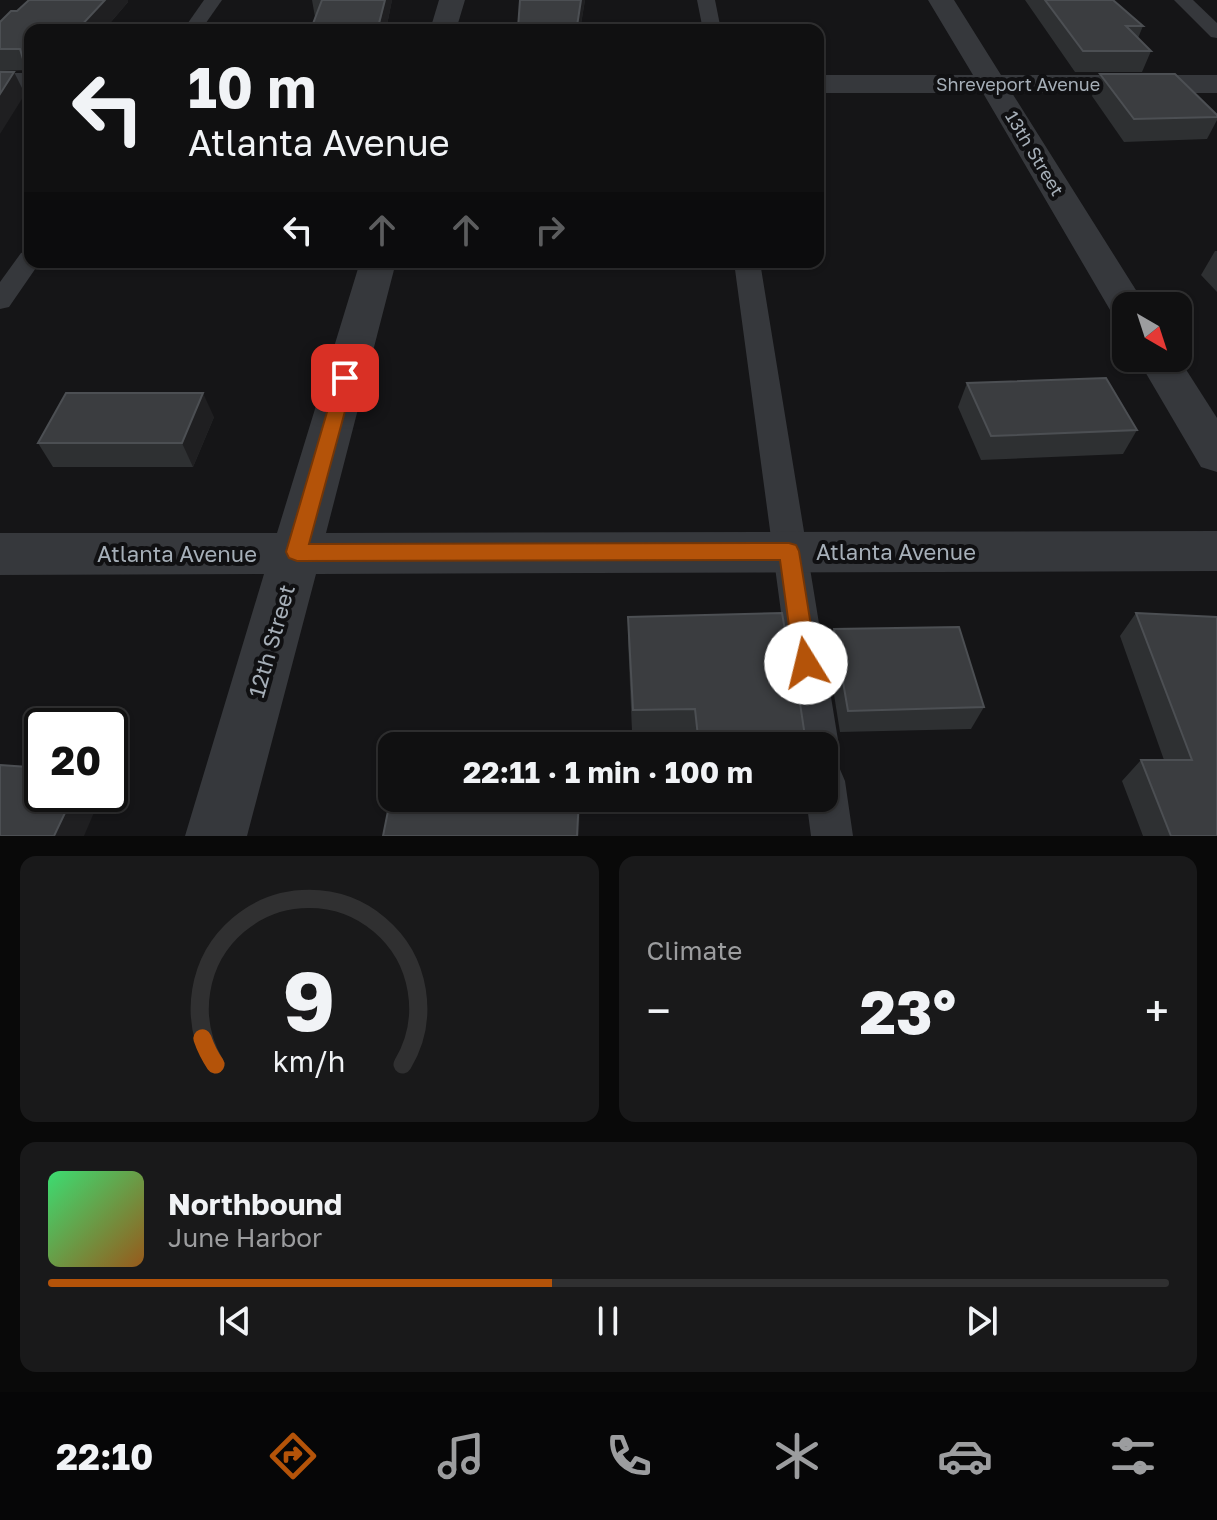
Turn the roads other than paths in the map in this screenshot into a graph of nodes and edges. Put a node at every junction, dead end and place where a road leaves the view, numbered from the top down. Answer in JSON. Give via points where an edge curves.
{"nodes":[{"id":1,"x":213,"y":0,"type":"edge"},
{"id":2,"x":452,"y":0,"type":"edge"},
{"id":3,"x":706,"y":0,"type":"edge"},
{"id":4,"x":941,"y":0,"type":"edge"},
{"id":5,"x":1183,"y":0,"type":"edge"},
{"id":6,"x":196,"y":24,"type":"edge"},
{"id":7,"x":445,"y":24,"type":"edge"},
{"id":8,"x":711,"y":24,"type":"edge"},
{"id":9,"x":1217,"y":33,"type":"edge"},
{"id":10,"x":0,"y":82,"type":"edge"},
{"id":11,"x":24,"y":82,"type":"edge"},
{"id":12,"x":824,"y":84,"type":"edge"},
{"id":13,"x":1217,"y":84,"type":"edge"},
{"id":14,"x":994,"y":85,"type":"junction"},
{"id":15,"x":24,"y":267,"type":"edge"},
{"id":16,"x":376,"y":268,"type":"edge"},
{"id":17,"x":748,"y":268,"type":"edge"},
{"id":18,"x":1119,"y":292,"type":"edge"},
{"id":19,"x":0,"y":301,"type":"edge"},
{"id":20,"x":1167,"y":372,"type":"edge"},
{"id":21,"x":1217,"y":455,"type":"edge"},
{"id":22,"x":789,"y":551,"type":"junction"},
{"id":23,"x":1217,"y":551,"type":"edge"},
{"id":24,"x":297,"y":552,"type":"junction"},
{"id":25,"x":0,"y":554,"type":"edge"},
{"id":26,"x":817,"y":732,"type":"edge"},
{"id":27,"x":829,"y":812,"type":"edge"},
{"id":28,"x":216,"y":836,"type":"edge"},
{"id":29,"x":832,"y":836,"type":"edge"}],
"edges":[{"from":1,"to":6,"type":"lane"},
{"from":2,"to":7,"type":"street"},
{"from":3,"to":8,"type":"lane"},
{"from":4,"to":14,"type":"street","name":"13th Street"},
{"from":5,"to":9,"type":"lane"},
{"from":10,"to":11,"type":"street"},
{"from":12,"to":14,"type":"street","name":"Shreveport Avenue"},
{"from":13,"to":14,"type":"street","name":"Shreveport Avenue"},
{"from":14,"to":18,"type":"street","name":"13th Street"},
{"from":15,"to":19,"type":"lane"},
{"from":16,"to":24,"type":"street","name":"12th Street"},
{"from":17,"to":22,"type":"lane"},
{"from":20,"to":21,"type":"street"},
{"from":22,"to":23,"type":"street","name":"Atlanta Avenue"},
{"from":22,"to":24,"type":"street","name":"Atlanta Avenue"},
{"from":22,"to":26,"type":"lane"},
{"from":24,"to":25,"type":"street","name":"Atlanta Avenue"},
{"from":24,"to":28,"type":"street","name":"12th Street"},
{"from":27,"to":29,"type":"lane"}]}
